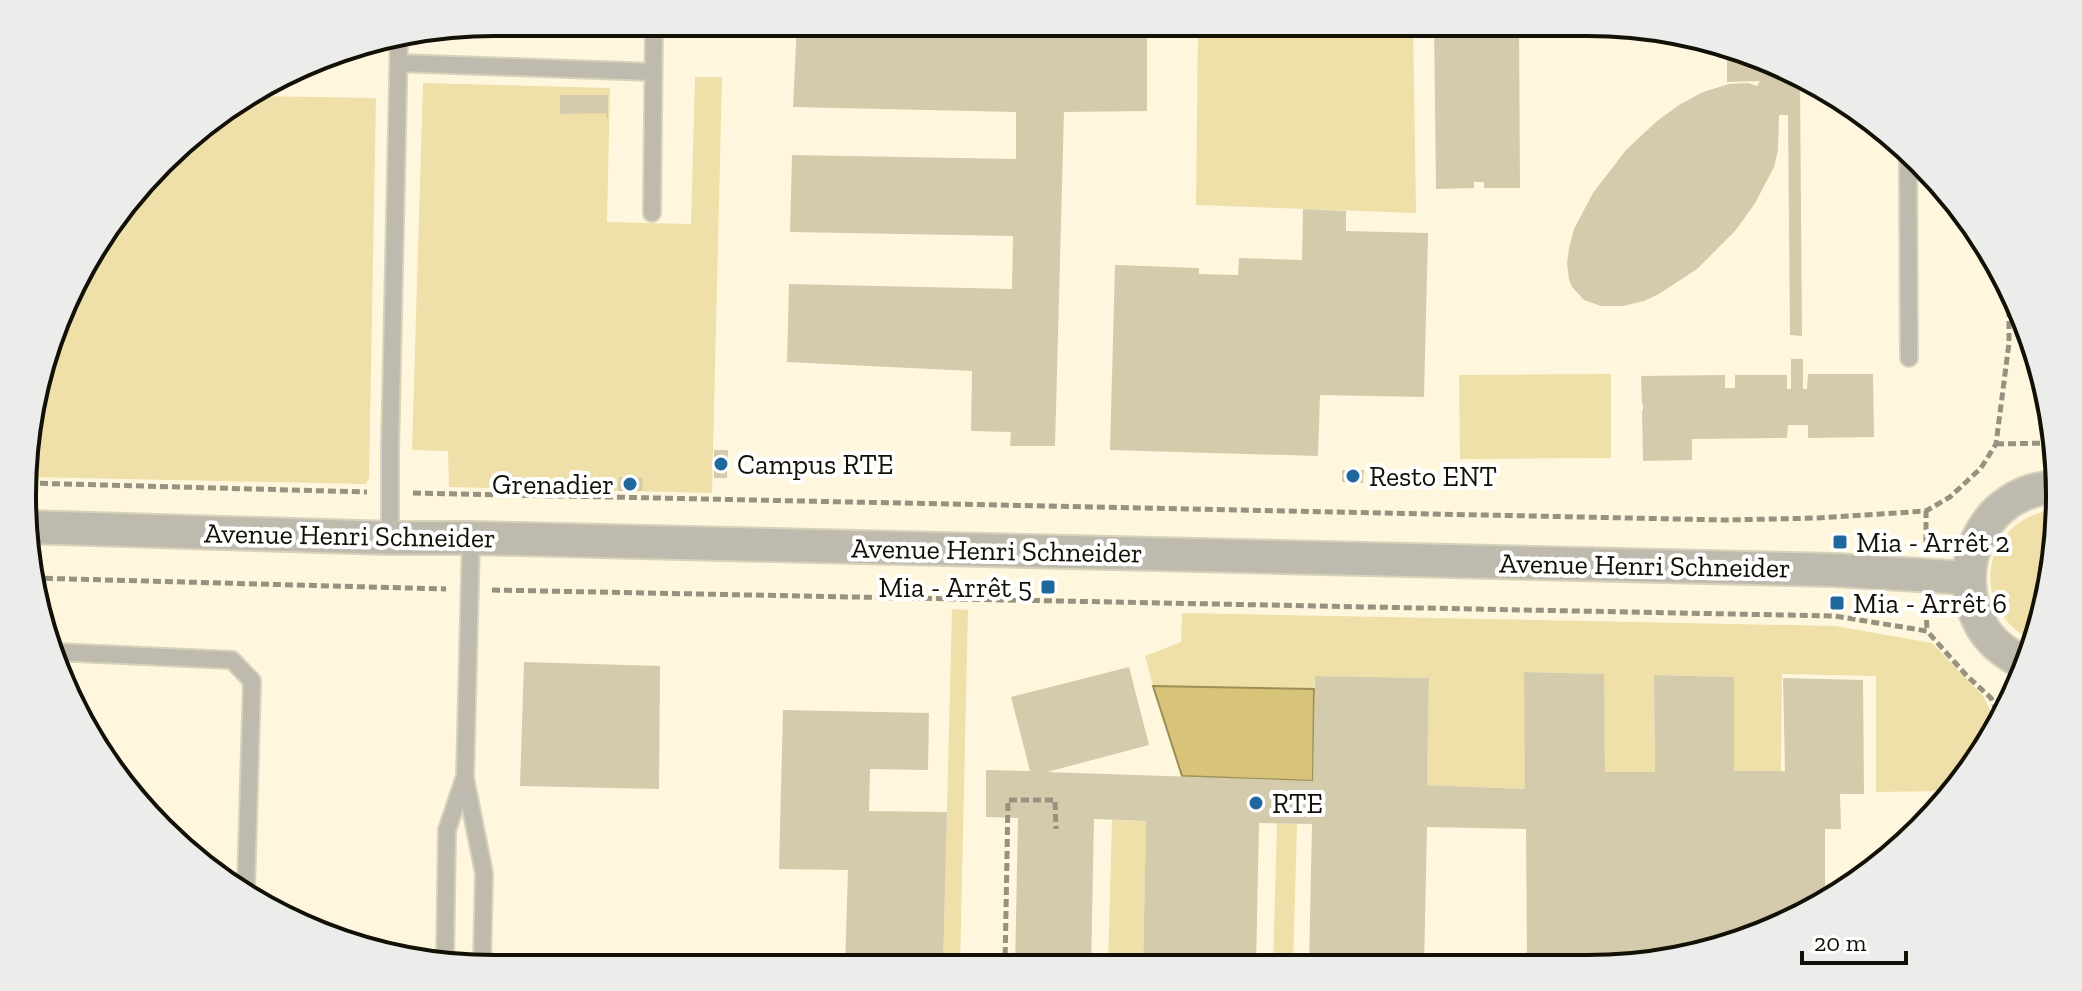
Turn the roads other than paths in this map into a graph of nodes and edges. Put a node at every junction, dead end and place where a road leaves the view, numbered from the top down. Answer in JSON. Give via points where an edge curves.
{"nodes":[{"id":1,"x":654,"y":36,"type":"edge"},
{"id":2,"x":399,"y":47,"type":"edge"},
{"id":3,"x":399,"y":63,"type":"junction"},
{"id":4,"x":653,"y":72,"type":"junction"},
{"id":5,"x":1908,"y":168,"type":"edge"},
{"id":6,"x":652,"y":213,"type":"dead end"},
{"id":7,"x":1909,"y":358,"type":"dead end"},
{"id":8,"x":2046,"y":486,"type":"edge"},
{"id":9,"x":37,"y":527,"type":"edge"},
{"id":10,"x":390,"y":538,"type":"junction"},
{"id":11,"x":471,"y":538,"type":"junction"},
{"id":12,"x":1968,"y":578,"type":"junction"},
{"id":13,"x":64,"y":652,"type":"edge"},
{"id":14,"x":2016,"y":658,"type":"edge"},
{"id":15,"x":465,"y":778,"type":"junction"},
{"id":16,"x":246,"y":882,"type":"edge"},
{"id":17,"x":445,"y":952,"type":"edge"},
{"id":18,"x":482,"y":955,"type":"edge"}],
"edges":[{"from":1,"to":4,"type":"lane"},
{"from":2,"to":3,"type":"lane"},
{"from":3,"to":4,"type":"lane"},
{"from":3,"to":10,"type":"lane"},
{"from":4,"to":6,"type":"lane"},
{"from":5,"to":7,"type":"lane"},
{"from":8,"to":12,"type":"street","via":[[2004,505],[1985,525],[1973,549]]},
{"from":9,"to":10,"type":"street","name":"Avenue Henri Schneider"},
{"from":10,"to":11,"type":"street","name":"Avenue Henri Schneider"},
{"from":11,"to":12,"type":"street","name":"Avenue Henri Schneider","via":[[1835,570]]},
{"from":11,"to":15,"type":"lane"},
{"from":12,"to":14,"type":"street","via":[[1972,605],[1985,632]]},
{"from":13,"to":16,"type":"lane","via":[[232,660],[252,681]]},
{"from":15,"to":17,"type":"lane","via":[[447,830]]},
{"from":15,"to":18,"type":"lane","via":[[484,873]]}]}
